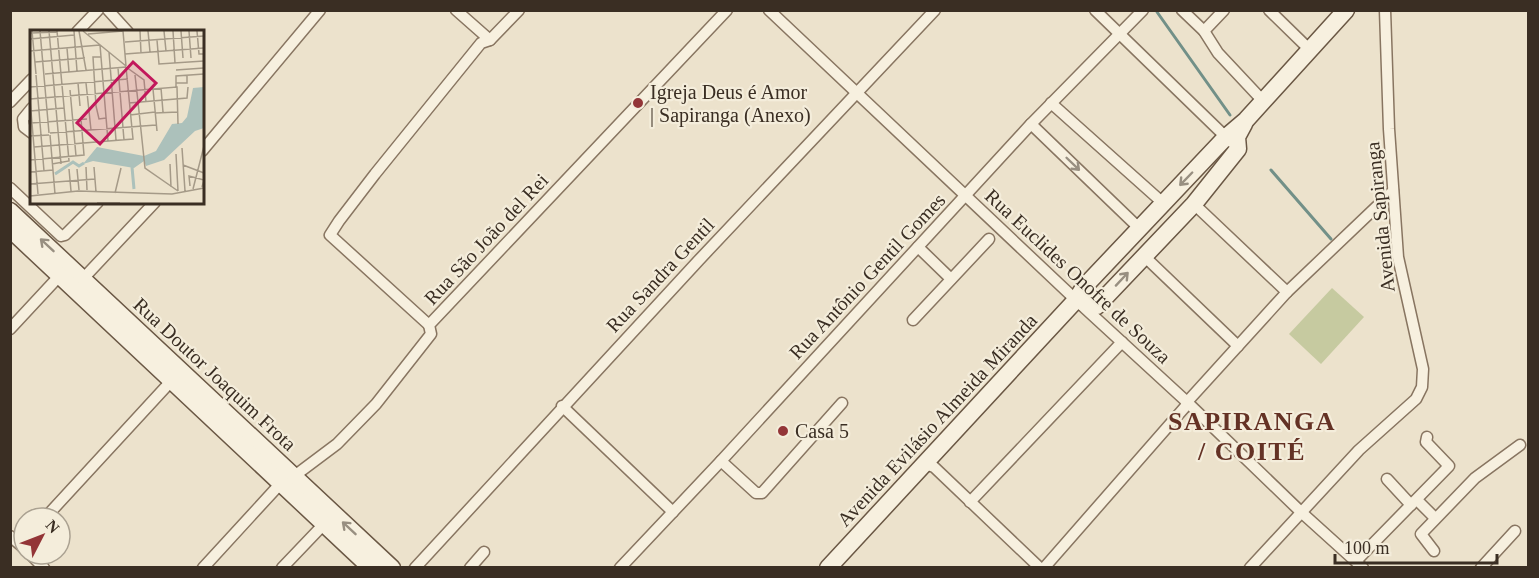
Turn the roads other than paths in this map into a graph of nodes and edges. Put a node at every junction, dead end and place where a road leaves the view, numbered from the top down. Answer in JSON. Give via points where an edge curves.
{"nodes":[{"id":1,"x":98,"y":10,"type":"edge"},
{"id":2,"x":108,"y":10,"type":"edge"},
{"id":3,"x":320,"y":10,"type":"edge"},
{"id":4,"x":456,"y":10,"type":"edge"},
{"id":5,"x":519,"y":10,"type":"edge"},
{"id":6,"x":728,"y":10,"type":"edge"},
{"id":7,"x":769,"y":10,"type":"edge"},
{"id":8,"x":935,"y":10,"type":"edge"},
{"id":9,"x":1095,"y":10,"type":"edge"},
{"id":10,"x":1143,"y":10,"type":"edge"},
{"id":11,"x":1182,"y":10,"type":"edge"},
{"id":12,"x":1224,"y":10,"type":"edge"},
{"id":13,"x":1269,"y":10,"type":"edge"},
{"id":14,"x":1346,"y":10,"type":"edge"},
{"id":15,"x":1385,"y":10,"type":"edge"},
{"id":16,"x":80,"y":30,"type":"edge"},
{"id":17,"x":126,"y":30,"type":"edge"},
{"id":18,"x":1204,"y":31,"type":"junction"},
{"id":19,"x":1119,"y":33,"type":"junction"},
{"id":20,"x":490,"y":40,"type":"junction"},
{"id":21,"x":1310,"y":50,"type":"junction"},
{"id":22,"x":30,"y":82,"type":"edge"},
{"id":23,"x":857,"y":94,"type":"junction"},
{"id":24,"x":1263,"y":101,"type":"junction"},
{"id":25,"x":10,"y":102,"type":"edge"},
{"id":26,"x":1051,"y":103,"type":"junction"},
{"id":27,"x":30,"y":110,"type":"edge"},
{"id":28,"x":1031,"y":123,"type":"junction"},
{"id":29,"x":30,"y":131,"type":"edge"},
{"id":30,"x":1232,"y":143,"type":"junction"},
{"id":31,"x":204,"y":149,"type":"edge"},
{"id":32,"x":10,"y":188,"type":"edge"},
{"id":33,"x":1393,"y":191,"type":"junction"},
{"id":34,"x":965,"y":195,"type":"junction"},
{"id":35,"x":1163,"y":203,"type":"junction"},
{"id":36,"x":96,"y":204,"type":"edge"},
{"id":37,"x":153,"y":204,"type":"edge"},
{"id":38,"x":1194,"y":204,"type":"junction"},
{"id":39,"x":10,"y":211,"type":"edge"},
{"id":40,"x":10,"y":229,"type":"edge"},
{"id":41,"x":1140,"y":229,"type":"junction"},
{"id":42,"x":989,"y":239,"type":"dead end"},
{"id":43,"x":918,"y":247,"type":"junction"},
{"id":44,"x":1144,"y":256,"type":"junction"},
{"id":45,"x":65,"y":270,"type":"junction"},
{"id":46,"x":951,"y":279,"type":"junction"},
{"id":47,"x":79,"y":284,"type":"junction"},
{"id":48,"x":1287,"y":292,"type":"junction"},
{"id":49,"x":1076,"y":300,"type":"junction"},
{"id":50,"x":913,"y":320,"type":"dead end"},
{"id":51,"x":429,"y":325,"type":"junction"},
{"id":52,"x":10,"y":329,"type":"edge"},
{"id":53,"x":1122,"y":342,"type":"junction"},
{"id":54,"x":1238,"y":346,"type":"junction"},
{"id":55,"x":177,"y":376,"type":"junction"},
{"id":56,"x":1187,"y":402,"type":"junction"},
{"id":57,"x":842,"y":403,"type":"dead end"},
{"id":58,"x":562,"y":406,"type":"junction"},
{"id":59,"x":1427,"y":437,"type":"dead end"},
{"id":60,"x":1520,"y":445,"type":"dead end"},
{"id":61,"x":721,"y":461,"type":"junction"},
{"id":62,"x":925,"y":464,"type":"junction"},
{"id":63,"x":1387,"y":479,"type":"dead end"},
{"id":64,"x":287,"y":480,"type":"junction"},
{"id":65,"x":970,"y":502,"type":"junction"},
{"id":66,"x":1414,"y":502,"type":"junction"},
{"id":67,"x":56,"y":506,"type":"edge"},
{"id":68,"x":673,"y":512,"type":"junction"},
{"id":69,"x":1301,"y":512,"type":"junction"},
{"id":70,"x":1435,"y":518,"type":"junction"},
{"id":71,"x":324,"y":524,"type":"junction"},
{"id":72,"x":1515,"y":531,"type":"dead end"},
{"id":73,"x":1434,"y":551,"type":"dead end"},
{"id":74,"x":484,"y":552,"type":"dead end"},
{"id":75,"x":1359,"y":564,"type":"edge"},
{"id":76,"x":203,"y":567,"type":"edge"},
{"id":77,"x":282,"y":567,"type":"edge"},
{"id":78,"x":371,"y":567,"type":"edge"},
{"id":79,"x":392,"y":567,"type":"edge"},
{"id":80,"x":416,"y":567,"type":"edge"},
{"id":81,"x":470,"y":567,"type":"edge"},
{"id":82,"x":620,"y":567,"type":"edge"},
{"id":83,"x":828,"y":567,"type":"edge"},
{"id":84,"x":1042,"y":567,"type":"edge"},
{"id":85,"x":1250,"y":567,"type":"edge"},
{"id":86,"x":1482,"y":567,"type":"edge"}],
"edges":[{"from":1,"to":16,"type":"street"},
{"from":2,"to":17,"type":"street"},
{"from":3,"to":31,"type":"street"},
{"from":4,"to":20,"type":"street"},
{"from":5,"to":20,"type":"street"},
{"from":6,"to":51,"type":"street","name":"Rua São João del Rei"},
{"from":7,"to":23,"type":"street","name":"Rua Euclides Onofre de Souza"},
{"from":8,"to":23,"type":"street","name":"Rua Sandra Gentil"},
{"from":9,"to":19,"type":"street"},
{"from":10,"to":19,"type":"street","name":"Rua Antônio Gentil Gomes"},
{"from":11,"to":18,"type":"street"},
{"from":12,"to":18,"type":"street"},
{"from":13,"to":21,"type":"street"},
{"from":14,"to":21,"type":"street","name":"Avenida Evilásio Almeida Miranda"},
{"from":15,"to":33,"type":"street","name":"Avenida Sapiranga"},
{"from":18,"to":24,"type":"street","via":[[1218,53]]},
{"from":19,"to":26,"type":"street","name":"Rua Antônio Gentil Gomes"},
{"from":19,"to":30,"type":"street"},
{"from":20,"to":51,"type":"street","via":[[481,43],[330,235]]},
{"from":21,"to":24,"type":"street","name":"Avenida Evilásio Almeida Miranda"},
{"from":22,"to":25,"type":"street"},
{"from":23,"to":34,"type":"street","name":"Rua Euclides Onofre de Souza"},
{"from":23,"to":58,"type":"street","name":"Rua Sandra Gentil"},
{"from":24,"to":30,"type":"street","name":"Avenida Evilásio Almeida Miranda"},
{"from":26,"to":28,"type":"street","name":"Rua Antônio Gentil Gomes"},
{"from":26,"to":35,"type":"street"},
{"from":27,"to":29,"type":"street","via":[[23,119]]},
{"from":28,"to":34,"type":"street","name":"Rua Antônio Gentil Gomes"},
{"from":28,"to":41,"type":"street","one_way":true},
{"from":30,"to":35,"type":"street","name":"Avenida Evilásio Almeida Miranda","one_way":true},
{"from":30,"to":38,"type":"street","name":"Avenida Evilásio Almeida Miranda"},
{"from":32,"to":36,"type":"street","via":[[62,236]]},
{"from":33,"to":48,"type":"street"},
{"from":33,"to":69,"type":"street","name":"Avenida Sapiranga","via":[[1398,257],[1423,369],[1422,387],[1416,399],[1359,450]]},
{"from":34,"to":43,"type":"street","name":"Rua Antônio Gentil Gomes"},
{"from":34,"to":49,"type":"street","name":"Rua Euclides Onofre de Souza"},
{"from":35,"to":41,"type":"street","name":"Avenida Evilásio Almeida Miranda"},
{"from":37,"to":47,"type":"street"},
{"from":38,"to":44,"type":"street","name":"Avenida Evilásio Almeida Miranda"},
{"from":38,"to":48,"type":"street"},
{"from":45,"to":39,"type":"street","name":"Rua Doutor Joaquim Frota","one_way":true},
{"from":40,"to":45,"type":"street","name":"Rua Doutor Joaquim Frota"},
{"from":41,"to":49,"type":"street","name":"Avenida Evilásio Almeida Miranda"},
{"from":42,"to":46,"type":"street"},
{"from":43,"to":46,"type":"street"},
{"from":43,"to":61,"type":"street","name":"Rua Antônio Gentil Gomes"},
{"from":49,"to":44,"type":"street","name":"Avenida Evilásio Almeida Miranda","one_way":true,"via":[[1097,306]]},
{"from":44,"to":54,"type":"street"},
{"from":45,"to":47,"type":"street","name":"Rua Doutor Joaquim Frota"},
{"from":45,"to":52,"type":"street"},
{"from":46,"to":50,"type":"street"},
{"from":47,"to":55,"type":"street","name":"Rua Doutor Joaquim Frota"},
{"from":48,"to":54,"type":"street"},
{"from":49,"to":53,"type":"street","name":"Rua Euclides Onofre de Souza"},
{"from":49,"to":62,"type":"street","name":"Avenida Evilásio Almeida Miranda"},
{"from":51,"to":64,"type":"street","name":"Rua São João del Rei","via":[[431,333],[376,404],[337,444]]},
{"from":53,"to":56,"type":"street","name":"Rua Euclides Onofre de Souza"},
{"from":53,"to":65,"type":"street"},
{"from":54,"to":56,"type":"street"},
{"from":55,"to":64,"type":"street","name":"Rua Doutor Joaquim Frota"},
{"from":55,"to":67,"type":"street"},
{"from":56,"to":69,"type":"street","name":"Rua Euclides Onofre de Souza"},
{"from":56,"to":84,"type":"street"},
{"from":57,"to":61,"type":"street","via":[[762,493],[756,493]]},
{"from":58,"to":68,"type":"street"},
{"from":58,"to":80,"type":"street","name":"Rua Sandra Gentil"},
{"from":59,"to":66,"type":"street","via":[[1426,442],[1449,466]]},
{"from":60,"to":70,"type":"street","via":[[1475,478]]},
{"from":61,"to":68,"type":"street","name":"Rua Antônio Gentil Gomes"},
{"from":62,"to":65,"type":"street","via":[[934,467]]},
{"from":62,"to":83,"type":"street","name":"Avenida Evilásio Almeida Miranda"},
{"from":63,"to":66,"type":"street"},
{"from":64,"to":71,"type":"street","name":"Rua Doutor Joaquim Frota"},
{"from":64,"to":76,"type":"street","name":"Rua São João del Rei"},
{"from":79,"to":64,"type":"street","name":"Rua Doutor Joaquim Frota","one_way":true},
{"from":65,"to":84,"type":"street"},
{"from":66,"to":70,"type":"street"},
{"from":66,"to":75,"type":"street"},
{"from":68,"to":82,"type":"street","name":"Rua Antônio Gentil Gomes"},
{"from":69,"to":75,"type":"street","name":"Rua Euclides Onofre de Souza"},
{"from":69,"to":85,"type":"street"},
{"from":70,"to":73,"type":"street","via":[[1421,534]]},
{"from":71,"to":77,"type":"street"},
{"from":71,"to":78,"type":"street","name":"Rua Doutor Joaquim Frota"},
{"from":72,"to":86,"type":"street"},
{"from":74,"to":81,"type":"street"}]}
